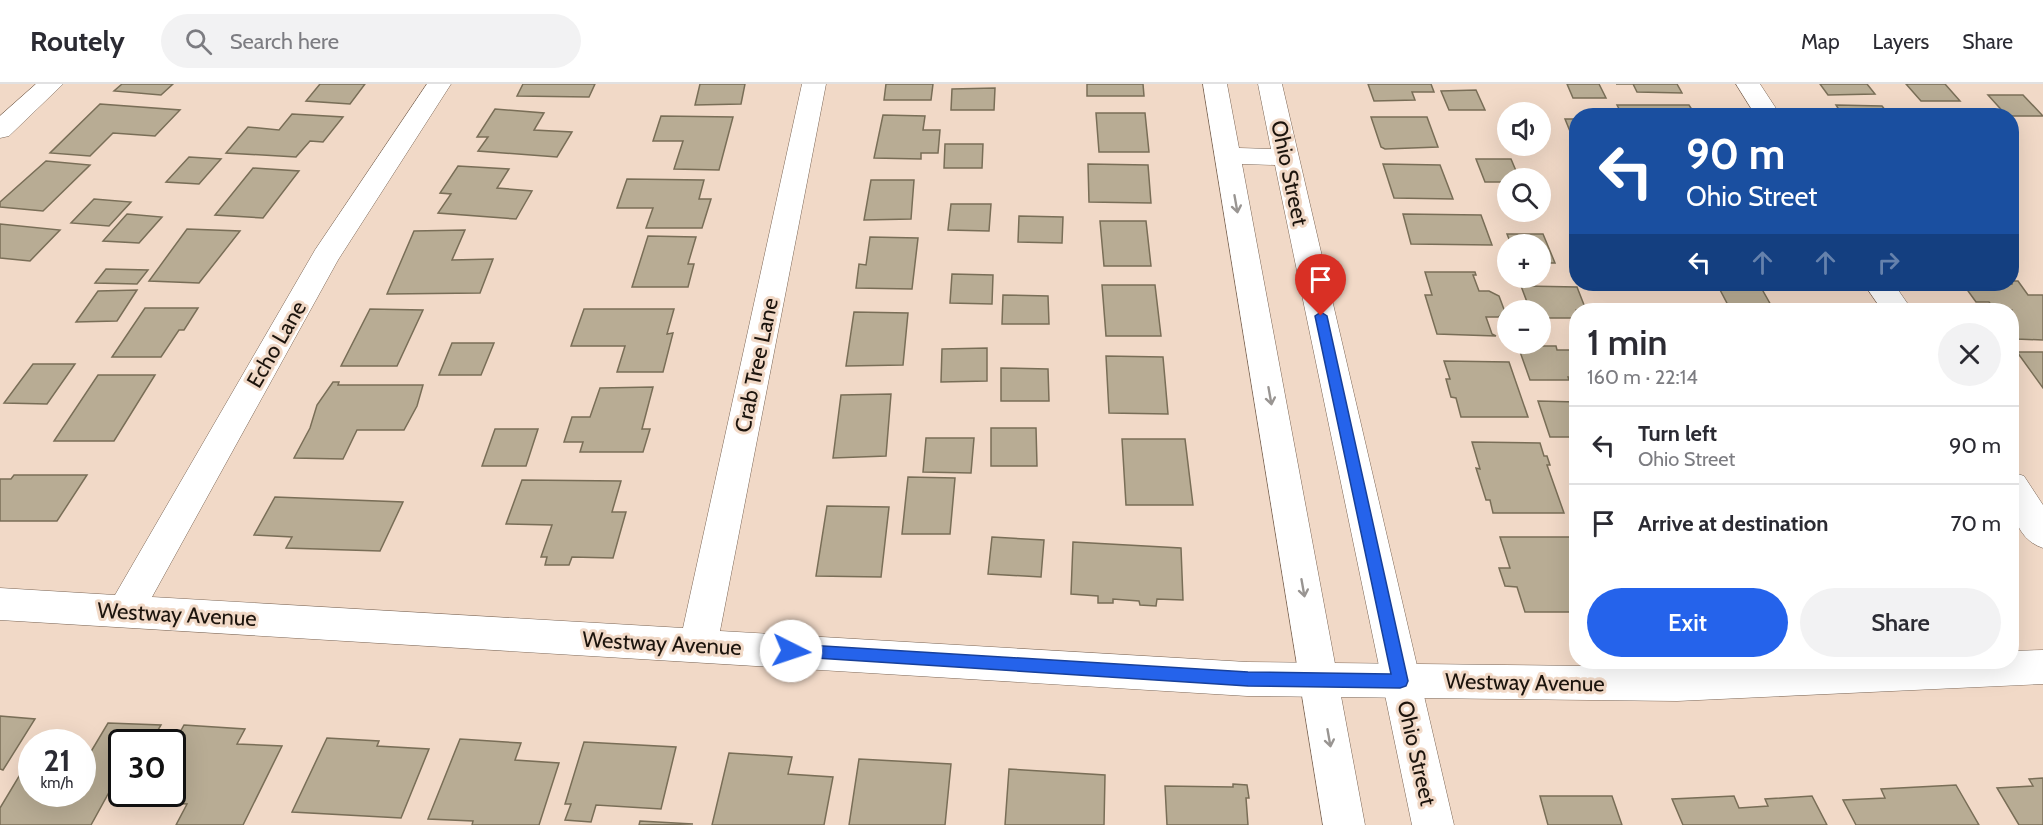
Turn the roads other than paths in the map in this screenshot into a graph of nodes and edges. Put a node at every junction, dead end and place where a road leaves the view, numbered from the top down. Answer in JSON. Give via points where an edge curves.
{"nodes":[{"id":1,"x":51,"y":84,"type":"edge"},
{"id":2,"x":440,"y":84,"type":"edge"},
{"id":3,"x":814,"y":84,"type":"edge"},
{"id":4,"x":1215,"y":84,"type":"edge"},
{"id":5,"x":1270,"y":84,"type":"edge"},
{"id":6,"x":1748,"y":84,"type":"edge"},
{"id":7,"x":1764,"y":108,"type":"edge"},
{"id":8,"x":0,"y":130,"type":"edge"},
{"id":9,"x":1228,"y":156,"type":"junction"},
{"id":10,"x":1286,"y":157,"type":"junction"},
{"id":11,"x":2019,"y":497,"type":"edge"},
{"id":12,"x":2043,"y":534,"type":"edge"},
{"id":13,"x":0,"y":603,"type":"edge"},
{"id":14,"x":125,"y":611,"type":"junction"},
{"id":15,"x":698,"y":646,"type":"junction"},
{"id":16,"x":2043,"y":666,"type":"edge"},
{"id":17,"x":2019,"y":667,"type":"edge"},
{"id":18,"x":1982,"y":669,"type":"edge"},
{"id":19,"x":1319,"y":681,"type":"junction"},
{"id":20,"x":1400,"y":681,"type":"junction"},
{"id":21,"x":1344,"y":825,"type":"edge"},
{"id":22,"x":1433,"y":825,"type":"edge"}],
"edges":[{"from":1,"to":8,"type":"street"},
{"from":2,"to":14,"type":"street","name":"Echo Lane","via":[[326,257]]},
{"from":3,"to":15,"type":"street","name":"Crab Tree Lane"},
{"from":4,"to":9,"type":"street"},
{"from":5,"to":10,"type":"street","name":"Ohio Street"},
{"from":6,"to":7,"type":"street"},
{"from":9,"to":10,"type":"street"},
{"from":9,"to":19,"type":"street","one_way":true},
{"from":10,"to":20,"type":"street","name":"Ohio Street"},
{"from":11,"to":12,"type":"street"},
{"from":13,"to":14,"type":"street","name":"Westway Avenue"},
{"from":14,"to":15,"type":"street","name":"Westway Avenue"},
{"from":15,"to":19,"type":"street","name":"Westway Avenue"},
{"from":16,"to":17,"type":"street","name":"Westway Avenue"},
{"from":18,"to":20,"type":"street","name":"Westway Avenue","via":[[1677,684]]},
{"from":19,"to":20,"type":"street","name":"Westway Avenue"},
{"from":19,"to":21,"type":"street","one_way":true},
{"from":20,"to":22,"type":"street","name":"Ohio Street"}]}
